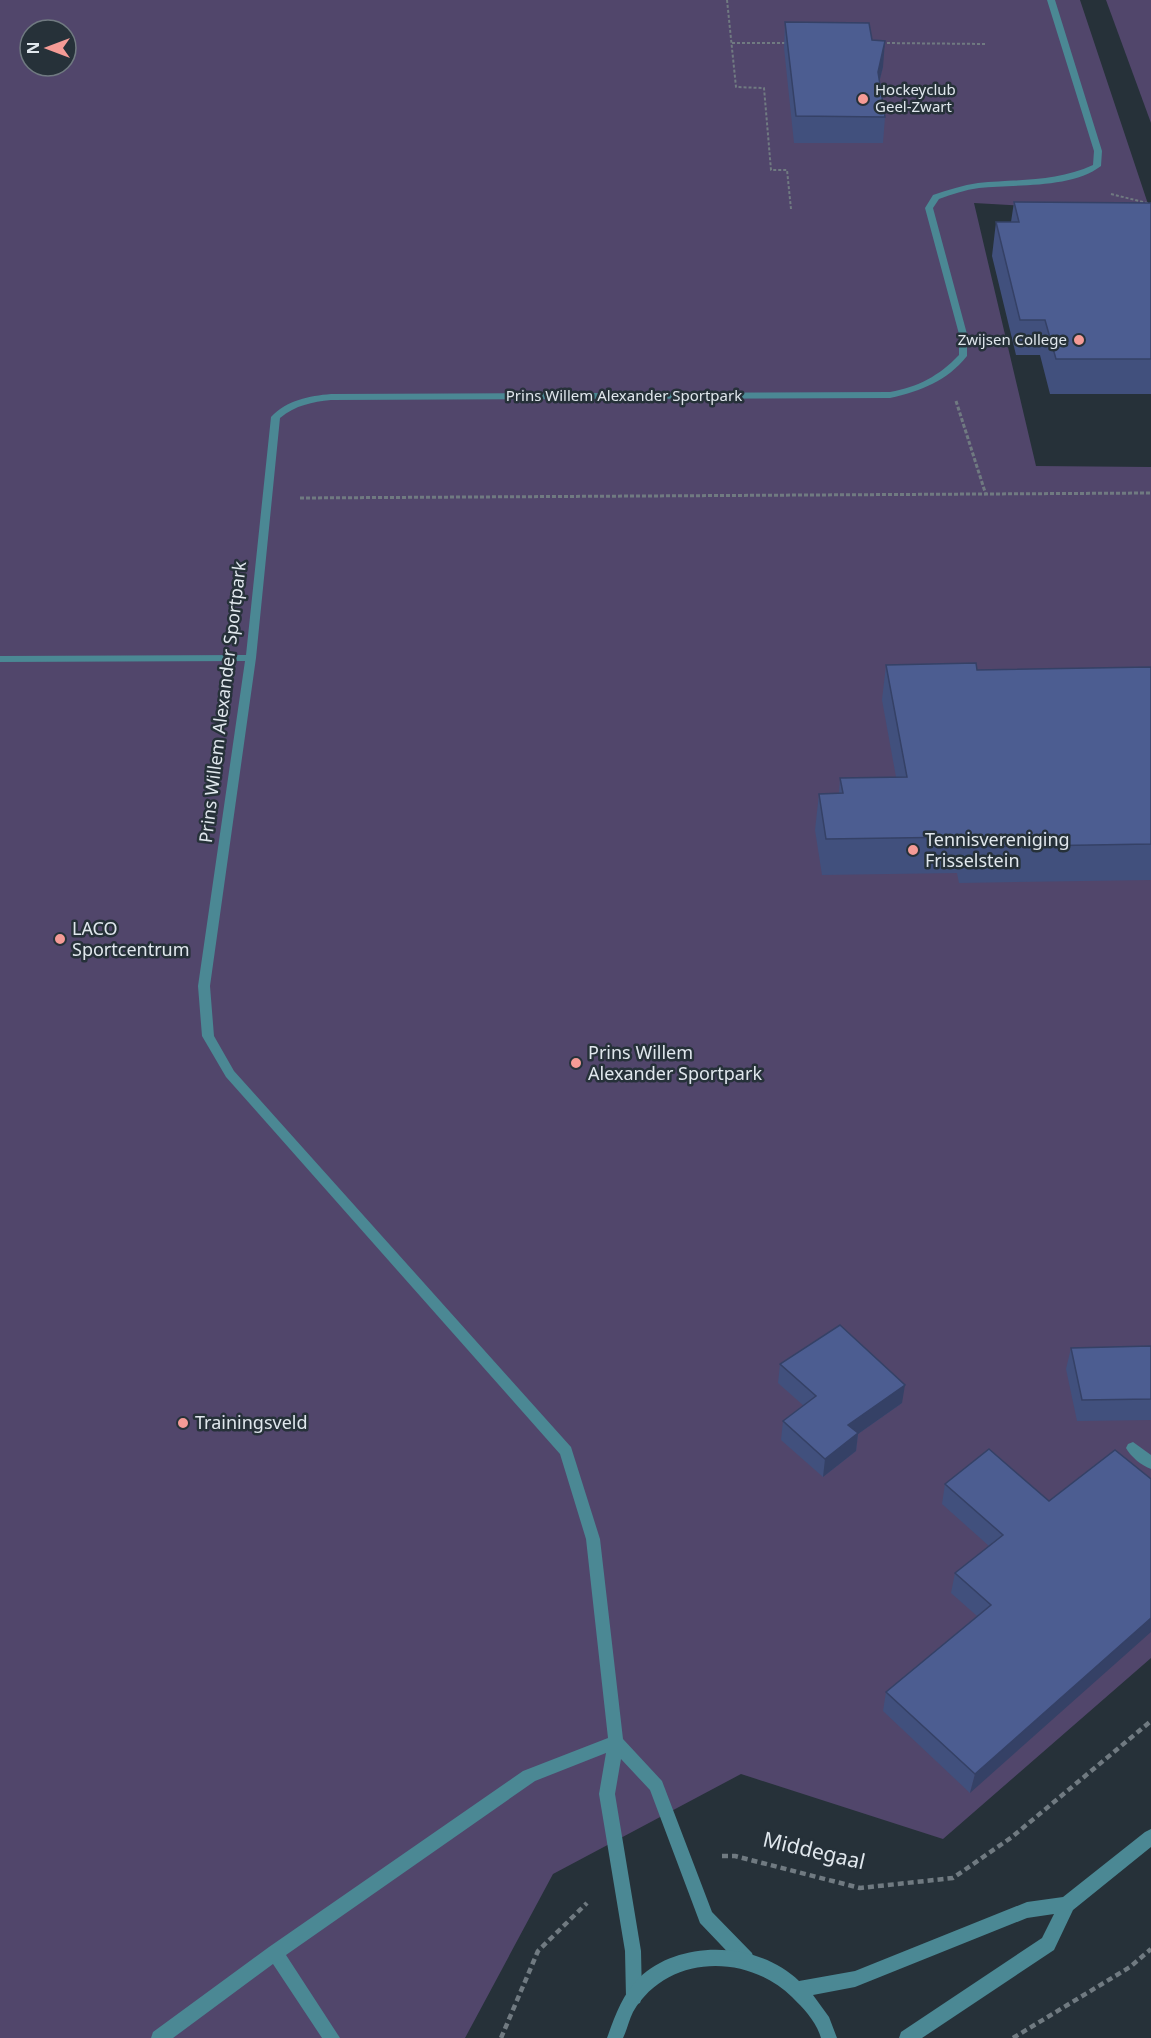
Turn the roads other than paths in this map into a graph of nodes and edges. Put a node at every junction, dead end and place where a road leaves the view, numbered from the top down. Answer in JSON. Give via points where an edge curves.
{"nodes":[{"id":1,"x":1051,"y":0,"type":"edge"},
{"id":2,"x":251,"y":658,"type":"junction"},
{"id":3,"x":0,"y":659,"type":"edge"},
{"id":4,"x":1133,"y":1448,"type":"dead end"},
{"id":5,"x":1151,"y":1463,"type":"edge"},
{"id":6,"x":616,"y":1742,"type":"junction"},
{"id":7,"x":1151,"y":1838,"type":"edge"},
{"id":8,"x":1067,"y":1904,"type":"junction"},
{"id":9,"x":275,"y":1953,"type":"junction"},
{"id":10,"x":746,"y":1959,"type":"junction"},
{"id":11,"x":799,"y":1989,"type":"junction"},
{"id":12,"x":634,"y":1997,"type":"junction"},
{"id":13,"x":159,"y":2038,"type":"edge"},
{"id":14,"x":332,"y":2038,"type":"edge"},
{"id":15,"x":615,"y":2038,"type":"edge"},
{"id":16,"x":829,"y":2038,"type":"edge"},
{"id":17,"x":907,"y":2038,"type":"edge"}],
"edges":[{"from":1,"to":2,"type":"street","name":"Prins Willem Alexander Sportpark","via":[[1098,151],[1097,166],[1056,180],[978,186],[936,197],[929,208],[963,334],[963,356],[947,374],[918,390],[890,395],[343,397],[306,400],[287,407],[276,417]]},
{"from":2,"to":3,"type":"street"},
{"from":2,"to":6,"type":"street","name":"Prins Willem Alexander Sportpark","via":[[204,986],[208,1036],[230,1074],[566,1451],[593,1539]]},
{"from":4,"to":5,"type":"street"},
{"from":6,"to":9,"type":"street","via":[[529,1776]]},
{"from":6,"to":10,"type":"street","via":[[656,1786],[706,1917]]},
{"from":6,"to":12,"type":"street","name":"Prins Willem Alexander Sportpark","via":[[607,1794],[633,1951]]},
{"from":7,"to":8,"type":"street"},
{"from":8,"to":11,"type":"street","via":[[1027,1910],[855,1979]]},
{"from":8,"to":17,"type":"street","via":[[1048,1944]]},
{"from":9,"to":13,"type":"street"},
{"from":9,"to":14,"type":"street"},
{"from":10,"to":11,"type":"street","via":[[774,1970]]},
{"from":10,"to":12,"type":"street","via":[[715,1956],[685,1962],[657,1976]]},
{"from":11,"to":16,"type":"street","via":[[825,2023]]},
{"from":12,"to":15,"type":"street"}]}
